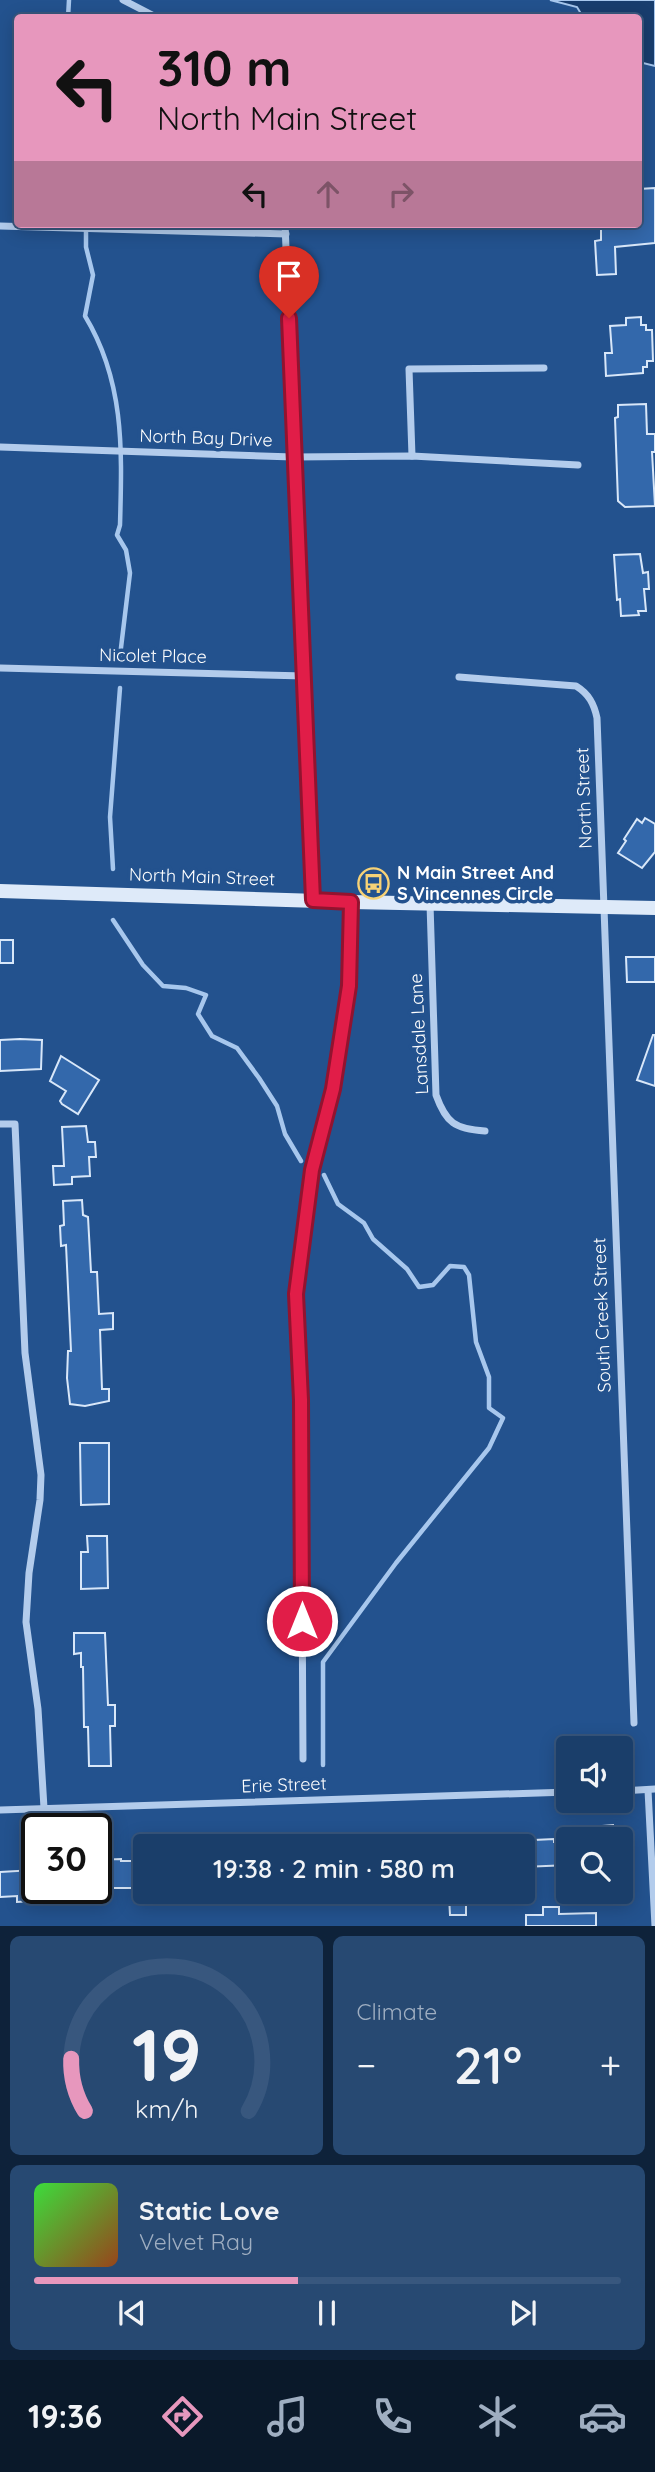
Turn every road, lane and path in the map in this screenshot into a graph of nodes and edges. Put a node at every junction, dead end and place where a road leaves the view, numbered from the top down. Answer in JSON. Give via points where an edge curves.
{"nodes":[{"id":1,"x":123,"y":0,"type":"edge"},
{"id":2,"x":150,"y":14,"type":"edge"},
{"id":3,"x":92,"y":228,"type":"edge"},
{"id":4,"x":285,"y":228,"type":"edge"},
{"id":5,"x":286,"y":234,"type":"junction"},
{"id":6,"x":544,"y":368,"type":"dead end"},
{"id":7,"x":0,"y":447,"type":"edge"},
{"id":8,"x":412,"y":456,"type":"junction"},
{"id":9,"x":293,"y":457,"type":"junction"},
{"id":10,"x":578,"y":465,"type":"dead end"},
{"id":11,"x":0,"y":668,"type":"edge"},
{"id":12,"x":305,"y":676,"type":"junction"},
{"id":13,"x":459,"y":677,"type":"dead end"},
{"id":14,"x":0,"y":891,"type":"edge"},
{"id":15,"x":313,"y":900,"type":"junction"},
{"id":16,"x":351,"y":902,"type":"junction"},
{"id":17,"x":430,"y":904,"type":"junction"},
{"id":18,"x":603,"y":906,"type":"junction"},
{"id":19,"x":655,"y":908,"type":"edge"},
{"id":20,"x":0,"y":1124,"type":"edge"},
{"id":21,"x":485,"y":1131,"type":"dead end"},
{"id":22,"x":634,"y":1723,"type":"dead end"},
{"id":23,"x":303,"y":1759,"type":"dead end"},
{"id":24,"x":633,"y":1790,"type":"edge"},
{"id":25,"x":651,"y":1790,"type":"edge"},
{"id":26,"x":556,"y":1792,"type":"edge"},
{"id":27,"x":44,"y":1808,"type":"junction"},
{"id":28,"x":0,"y":1810,"type":"edge"},
{"id":29,"x":655,"y":1926,"type":"edge"}],
"edges":[{"from":1,"to":2,"type":"street"},
{"from":3,"to":5,"type":"street"},
{"from":4,"to":5,"type":"street"},
{"from":5,"to":9,"type":"street"},
{"from":6,"to":8,"type":"street","via":[[409,369]]},
{"from":7,"to":9,"type":"street","name":"North Bay Drive"},
{"from":8,"to":9,"type":"street","name":"North Bay Drive"},
{"from":8,"to":10,"type":"street","name":"North Bay Drive"},
{"from":9,"to":12,"type":"street"},
{"from":11,"to":12,"type":"street","name":"Nicolet Place"},
{"from":12,"to":15,"type":"street"},
{"from":13,"to":18,"type":"street","name":"North Street","via":[[576,686],[594,705]]},
{"from":14,"to":15,"type":"main road","name":"North Main Street"},
{"from":15,"to":16,"type":"main road","name":"North Main Street"},
{"from":16,"to":17,"type":"main road","name":"North Main Street"},
{"from":16,"to":23,"type":"street","via":[[349,986],[333,1089],[312,1170],[296,1294]]},
{"from":17,"to":18,"type":"main road","name":"North Main Street"},
{"from":17,"to":21,"type":"street","name":"Lansdale Lane","via":[[436,1095],[452,1123],[466,1130]]},
{"from":18,"to":19,"type":"main road","name":"North Main Street"},
{"from":18,"to":22,"type":"street","name":"South Creek Street"},
{"from":20,"to":27,"type":"street","via":[[15,1124],[25,1353],[41,1475],[26,1622],[38,1709]]},
{"from":24,"to":25,"type":"street"},
{"from":25,"to":29,"type":"street"},
{"from":26,"to":27,"type":"street","name":"Erie Street"},
{"from":27,"to":28,"type":"street","name":"Erie Street"}]}
